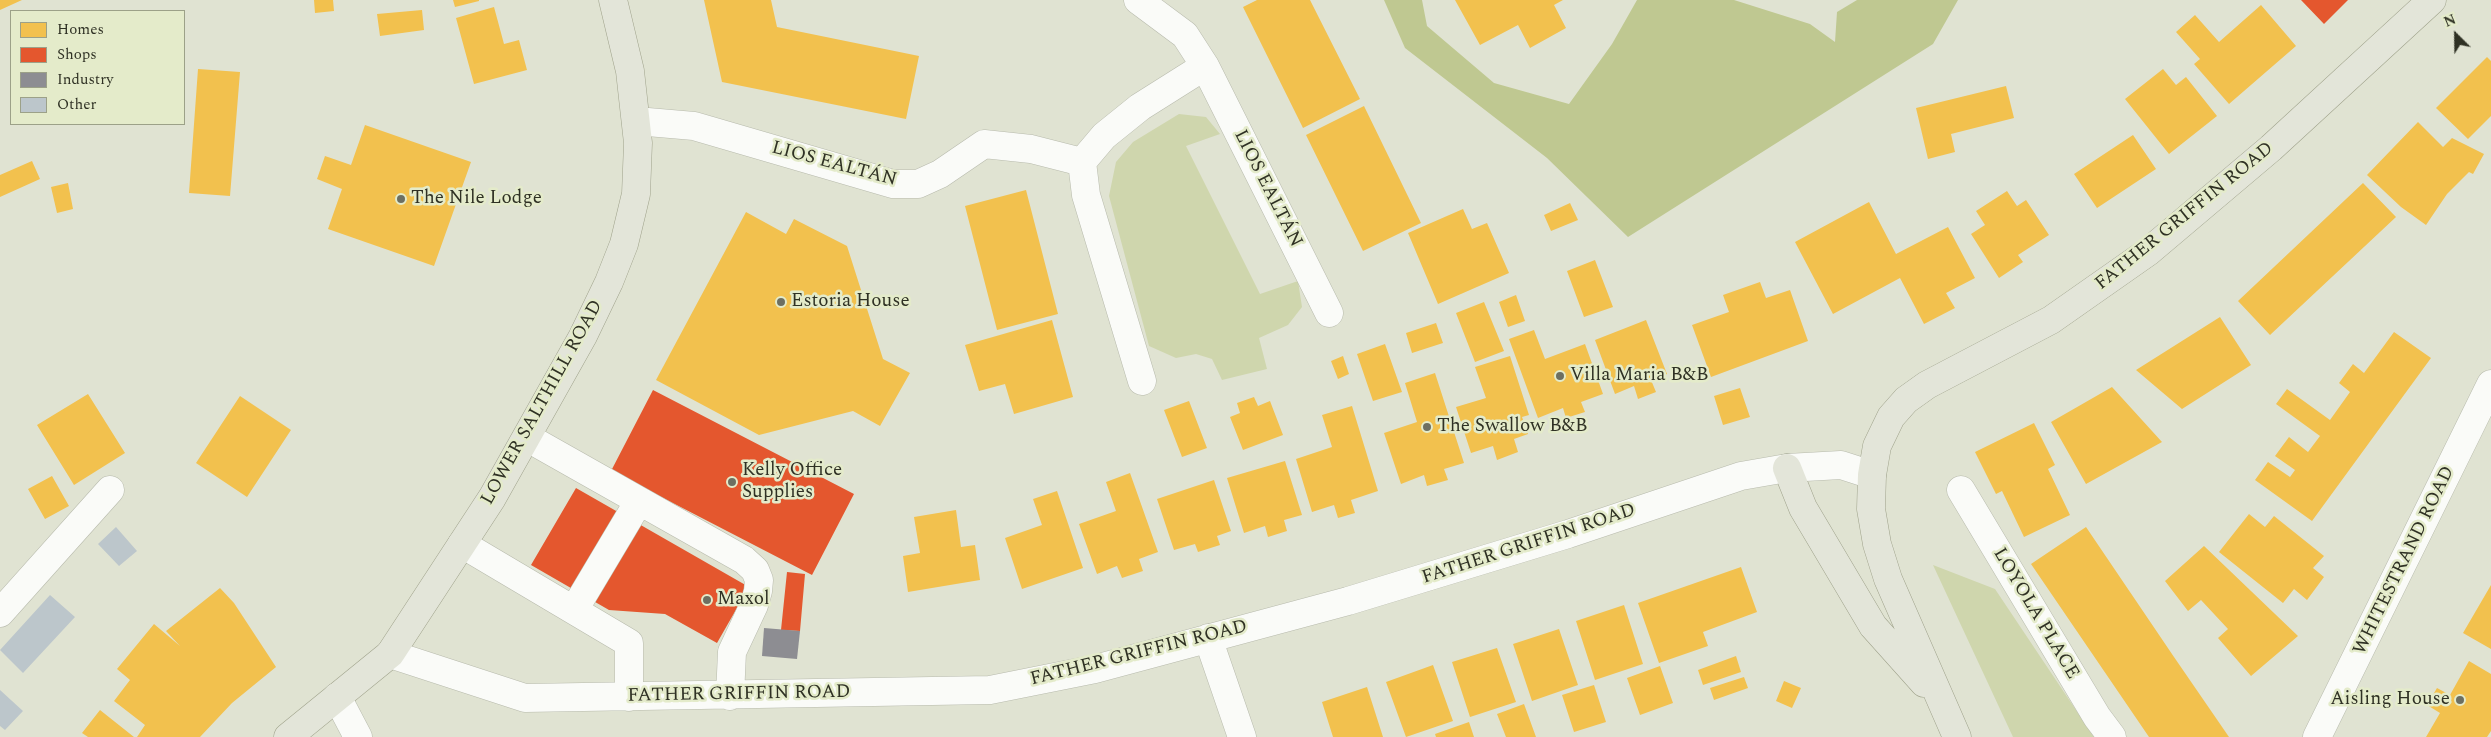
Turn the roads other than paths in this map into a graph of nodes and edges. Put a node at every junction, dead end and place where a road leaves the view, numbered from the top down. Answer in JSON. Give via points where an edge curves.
{"nodes":[{"id":1,"x":613,"y":0,"type":"edge"},
{"id":2,"x":1138,"y":0,"type":"edge"},
{"id":3,"x":2432,"y":0,"type":"edge"},
{"id":4,"x":1205,"y":66,"type":"junction"},
{"id":5,"x":636,"y":120,"type":"junction"},
{"id":6,"x":1082,"y":162,"type":"junction"},
{"id":7,"x":1329,"y":313,"type":"dead end"},
{"id":8,"x":1142,"y":381,"type":"dead end"},
{"id":9,"x":2491,"y":384,"type":"edge"},
{"id":10,"x":528,"y":438,"type":"junction"},
{"id":11,"x":1787,"y":468,"type":"junction"},
{"id":12,"x":1872,"y":475,"type":"junction"},
{"id":13,"x":110,"y":490,"type":"dead end"},
{"id":14,"x":1961,"y":490,"type":"dead end"},
{"id":15,"x":639,"y":501,"type":"junction"},
{"id":16,"x":462,"y":544,"type":"junction"},
{"id":17,"x":574,"y":610,"type":"junction"},
{"id":18,"x":0,"y":613,"type":"edge"},
{"id":19,"x":1208,"y":638,"type":"junction"},
{"id":20,"x":390,"y":654,"type":"junction"},
{"id":21,"x":337,"y":696,"type":"junction"},
{"id":22,"x":730,"y":696,"type":"junction"},
{"id":23,"x":628,"y":697,"type":"junction"},
{"id":24,"x":1940,"y":700,"type":"junction"},
{"id":25,"x":288,"y":737,"type":"edge"},
{"id":26,"x":358,"y":737,"type":"edge"},
{"id":27,"x":1242,"y":737,"type":"edge"},
{"id":28,"x":1957,"y":737,"type":"edge"},
{"id":29,"x":2112,"y":737,"type":"edge"},
{"id":30,"x":2318,"y":737,"type":"edge"}],
"edges":[{"from":1,"to":5,"type":"main road","name":"LOWER SALTHILL ROAD","via":[[630,71]]},
{"from":2,"to":4,"type":"street","name":"LIOS EALTÁN","via":[[1185,35]]},
{"from":3,"to":12,"type":"main road","name":"FATHER GRIFFIN ROAD","via":[[2271,148],[2148,252],[2051,320],[1927,385],[1906,400],[1891,417],[1877,446]]},
{"from":4,"to":6,"type":"street","via":[[1140,107],[1104,136]]},
{"from":4,"to":7,"type":"street","name":"LIOS EALTÁN"},
{"from":5,"to":6,"type":"street","name":"LIOS EALTÁN","via":[[694,126],[893,184],[918,184],[940,174],[984,144],[1031,149]]},
{"from":5,"to":10,"type":"main road","name":"LOWER SALTHILL ROAD","via":[[636,194],[624,244],[583,336]]},
{"from":6,"to":8,"type":"street","via":[[1086,195]]},
{"from":9,"to":30,"type":"street","name":"WHITESTRAND ROAD"},
{"from":10,"to":15,"type":"street"},
{"from":10,"to":16,"type":"main road","name":"LOWER SALTHILL ROAD"},
{"from":11,"to":12,"type":"street","name":"FATHER GRIFFIN ROAD","via":[[1841,465]]},
{"from":11,"to":19,"type":"street","name":"FATHER GRIFFIN ROAD","via":[[1741,476],[1417,580]]},
{"from":11,"to":24,"type":"main road","via":[[1803,508],[1873,626]]},
{"from":12,"to":24,"type":"main road","name":"FATHER GRIFFIN ROAD","via":[[1871,509],[1877,544]]},
{"from":13,"to":18,"type":"street"},
{"from":14,"to":29,"type":"street","name":"LOYOLA PLACE"},
{"from":15,"to":17,"type":"street"},
{"from":15,"to":22,"type":"street","via":[[744,560],[755,570],[759,580],[754,605],[732,652]]},
{"from":16,"to":17,"type":"street"},
{"from":16,"to":20,"type":"main road","name":"LOWER SALTHILL ROAD"},
{"from":17,"to":23,"type":"street","via":[[628,643]]},
{"from":19,"to":22,"type":"street","name":"FATHER GRIFFIN ROAD","via":[[1095,669],[990,690]]},
{"from":19,"to":27,"type":"street"},
{"from":20,"to":21,"type":"main road","name":"LOWER SALTHILL ROAD"},
{"from":20,"to":23,"type":"street","name":"FATHER GRIFFIN ROAD","via":[[525,698]]},
{"from":21,"to":25,"type":"main road","name":"LOWER SALTHILL ROAD"},
{"from":21,"to":26,"type":"street"},
{"from":22,"to":23,"type":"street","name":"FATHER GRIFFIN ROAD"},
{"from":24,"to":28,"type":"main road"}]}
